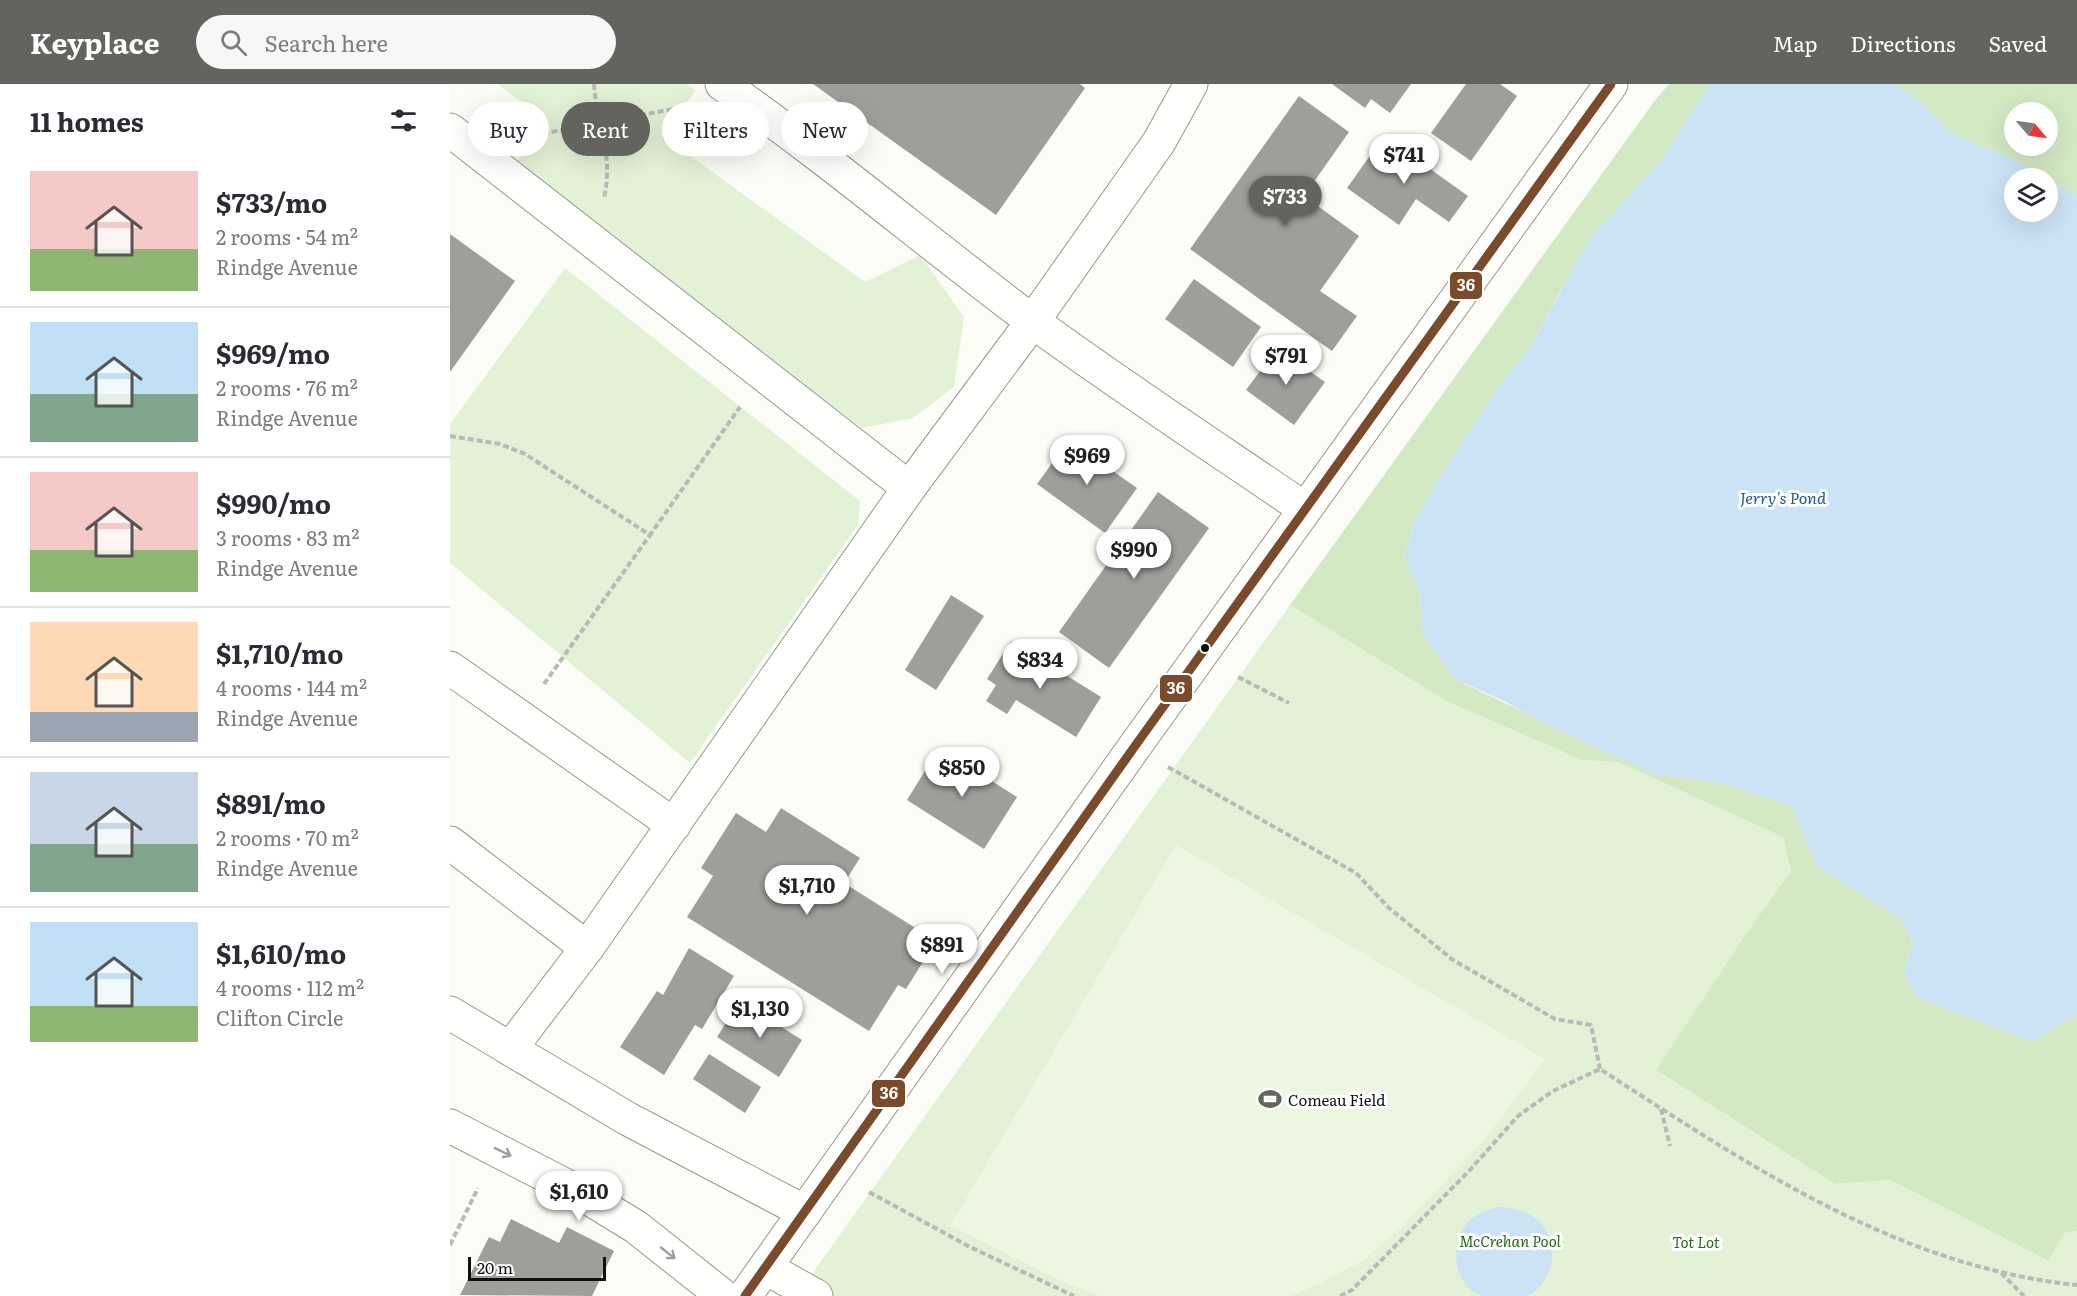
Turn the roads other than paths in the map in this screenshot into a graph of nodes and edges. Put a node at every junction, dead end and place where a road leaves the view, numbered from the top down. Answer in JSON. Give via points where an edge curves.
{"nodes":[{"id":1,"x":722,"y":84,"type":"edge"},
{"id":2,"x":1611,"y":84,"type":"edge"},
{"id":3,"x":1182,"y":87,"type":"edge"},
{"id":4,"x":450,"y":130,"type":"edge"},
{"id":5,"x":1032,"y":321,"type":"junction"},
{"id":6,"x":909,"y":488,"type":"junction"},
{"id":7,"x":1305,"y":509,"type":"junction"},
{"id":8,"x":450,"y":668,"type":"edge"},
{"id":9,"x":674,"y":825,"type":"junction"},
{"id":10,"x":450,"y":843,"type":"edge"},
{"id":11,"x":587,"y":948,"type":"junction"},
{"id":12,"x":450,"y":1013,"type":"edge"},
{"id":13,"x":510,"y":1049,"type":"junction"},
{"id":14,"x":450,"y":1126,"type":"edge"},
{"id":15,"x":805,"y":1212,"type":"junction"},
{"id":16,"x":766,"y":1268,"type":"junction"},
{"id":17,"x":723,"y":1296,"type":"edge"},
{"id":18,"x":746,"y":1296,"type":"edge"},
{"id":19,"x":816,"y":1296,"type":"edge"}],
"edges":[{"from":1,"to":5,"type":"street"},
{"from":2,"to":7,"type":"street"},
{"from":3,"to":5,"type":"street","via":[[1159,142]]},
{"from":4,"to":6,"type":"street"},
{"from":5,"to":6,"type":"street"},
{"from":5,"to":7,"type":"street"},
{"from":6,"to":9,"type":"street"},
{"from":7,"to":15,"type":"street"},
{"from":8,"to":9,"type":"street"},
{"from":9,"to":11,"type":"street"},
{"from":10,"to":11,"type":"street"},
{"from":11,"to":13,"type":"street"},
{"from":12,"to":13,"type":"street"},
{"from":13,"to":15,"type":"street","via":[[628,1119]]},
{"from":14,"to":17,"type":"street","one_way":true,"via":[[524,1162],[636,1227]]},
{"from":15,"to":16,"type":"street"},
{"from":16,"to":18,"type":"street"},
{"from":16,"to":19,"type":"street"}]}
